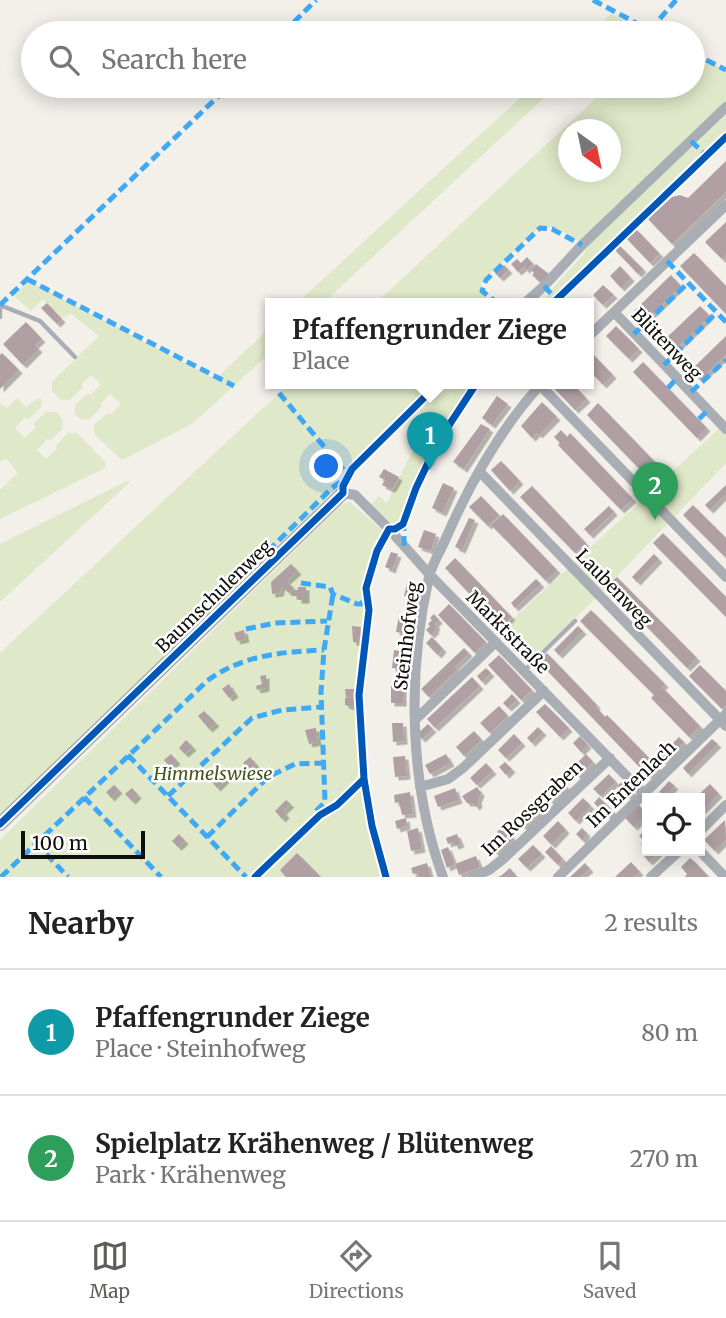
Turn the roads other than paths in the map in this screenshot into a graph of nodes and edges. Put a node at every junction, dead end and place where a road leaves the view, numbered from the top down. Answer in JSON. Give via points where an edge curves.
{"nodes":[{"id":1,"x":726,"y":107,"type":"edge"},
{"id":2,"x":726,"y":205,"type":"edge"},
{"id":3,"x":530,"y":298,"type":"edge"},
{"id":4,"x":0,"y":307,"type":"edge"},
{"id":5,"x":614,"y":312,"type":"junction"},
{"id":6,"x":0,"y":317,"type":"edge"},
{"id":7,"x":594,"y":331,"type":"edge"},
{"id":8,"x":75,"y":357,"type":"dead end"},
{"id":9,"x":433,"y":389,"type":"edge"},
{"id":10,"x":538,"y":389,"type":"edge"},
{"id":11,"x":545,"y":389,"type":"edge"},
{"id":12,"x":726,"y":429,"type":"edge"},
{"id":13,"x":479,"y":471,"type":"junction"},
{"id":14,"x":343,"y":493,"type":"junction"},
{"id":15,"x":389,"y":529,"type":"junction"},
{"id":16,"x":430,"y":575,"type":"junction"},
{"id":17,"x":726,"y":577,"type":"edge"},
{"id":18,"x":367,"y":595,"type":"dead end"},
{"id":19,"x":575,"y":621,"type":"dead end"},
{"id":20,"x":496,"y":642,"type":"junction"},
{"id":21,"x":525,"y":670,"type":"junction"},
{"id":22,"x":544,"y":691,"type":"junction"},
{"id":23,"x":415,"y":720,"type":"junction"},
{"id":24,"x":724,"y":720,"type":"edge"},
{"id":25,"x":610,"y":758,"type":"junction"},
{"id":26,"x":420,"y":788,"type":"junction"},
{"id":27,"x":643,"y":793,"type":"edge"},
{"id":28,"x":649,"y":793,"type":"edge"},
{"id":29,"x":642,"y":800,"type":"edge"},
{"id":30,"x":726,"y":805,"type":"edge"},
{"id":31,"x":0,"y":824,"type":"edge"},
{"id":32,"x":705,"y":826,"type":"edge"},
{"id":33,"x":705,"y":855,"type":"edge"},
{"id":34,"x":674,"y":856,"type":"edge"},
{"id":35,"x":443,"y":877,"type":"edge"},
{"id":36,"x":473,"y":877,"type":"edge"},
{"id":37,"x":558,"y":877,"type":"edge"},
{"id":38,"x":652,"y":877,"type":"edge"},
{"id":39,"x":725,"y":877,"type":"edge"}],
"edges":[{"from":1,"to":3,"type":"street"},
{"from":2,"to":5,"type":"street"},
{"from":4,"to":6,"type":"lane"},
{"from":4,"to":8,"type":"lane","via":[[40,321]]},
{"from":5,"to":7,"type":"street"},
{"from":5,"to":12,"type":"street","name":"Blütenweg"},
{"from":9,"to":14,"type":"street","name":"Baumschulenweg","via":[[352,469]]},
{"from":10,"to":13,"type":"street","name":"Steinhofweg"},
{"from":11,"to":17,"type":"street"},
{"from":13,"to":16,"type":"street","name":"Steinhofweg"},
{"from":13,"to":24,"type":"street","name":"Laubenweg"},
{"from":14,"to":15,"type":"street","name":"Marktstraße","via":[[355,495]]},
{"from":14,"to":31,"type":"street","name":"Baumschulenweg"},
{"from":15,"to":16,"type":"street","name":"Marktstraße"},
{"from":15,"to":18,"type":"lane","via":[[377,551]]},
{"from":16,"to":20,"type":"street","name":"Marktstraße"},
{"from":16,"to":23,"type":"street","name":"Steinhofweg","via":[[416,669]]},
{"from":19,"to":21,"type":"lane"},
{"from":20,"to":21,"type":"street","name":"Marktstraße"},
{"from":20,"to":23,"type":"street"},
{"from":21,"to":22,"type":"street","name":"Marktstraße"},
{"from":22,"to":25,"type":"street","name":"Marktstraße"},
{"from":22,"to":26,"type":"street","via":[[463,768]]},
{"from":23,"to":26,"type":"street","name":"Steinhofweg"},
{"from":24,"to":28,"type":"street","name":"Im Entenlach"},
{"from":25,"to":27,"type":"street","name":"Marktstraße"},
{"from":25,"to":36,"type":"street","name":"Im Rossgraben","via":[[503,859]]},
{"from":26,"to":35,"type":"street","name":"Steinhofweg"},
{"from":29,"to":37,"type":"street","name":"Im Entenlach"},
{"from":30,"to":32,"type":"street"},
{"from":33,"to":39,"type":"street"},
{"from":34,"to":38,"type":"street"}]}
